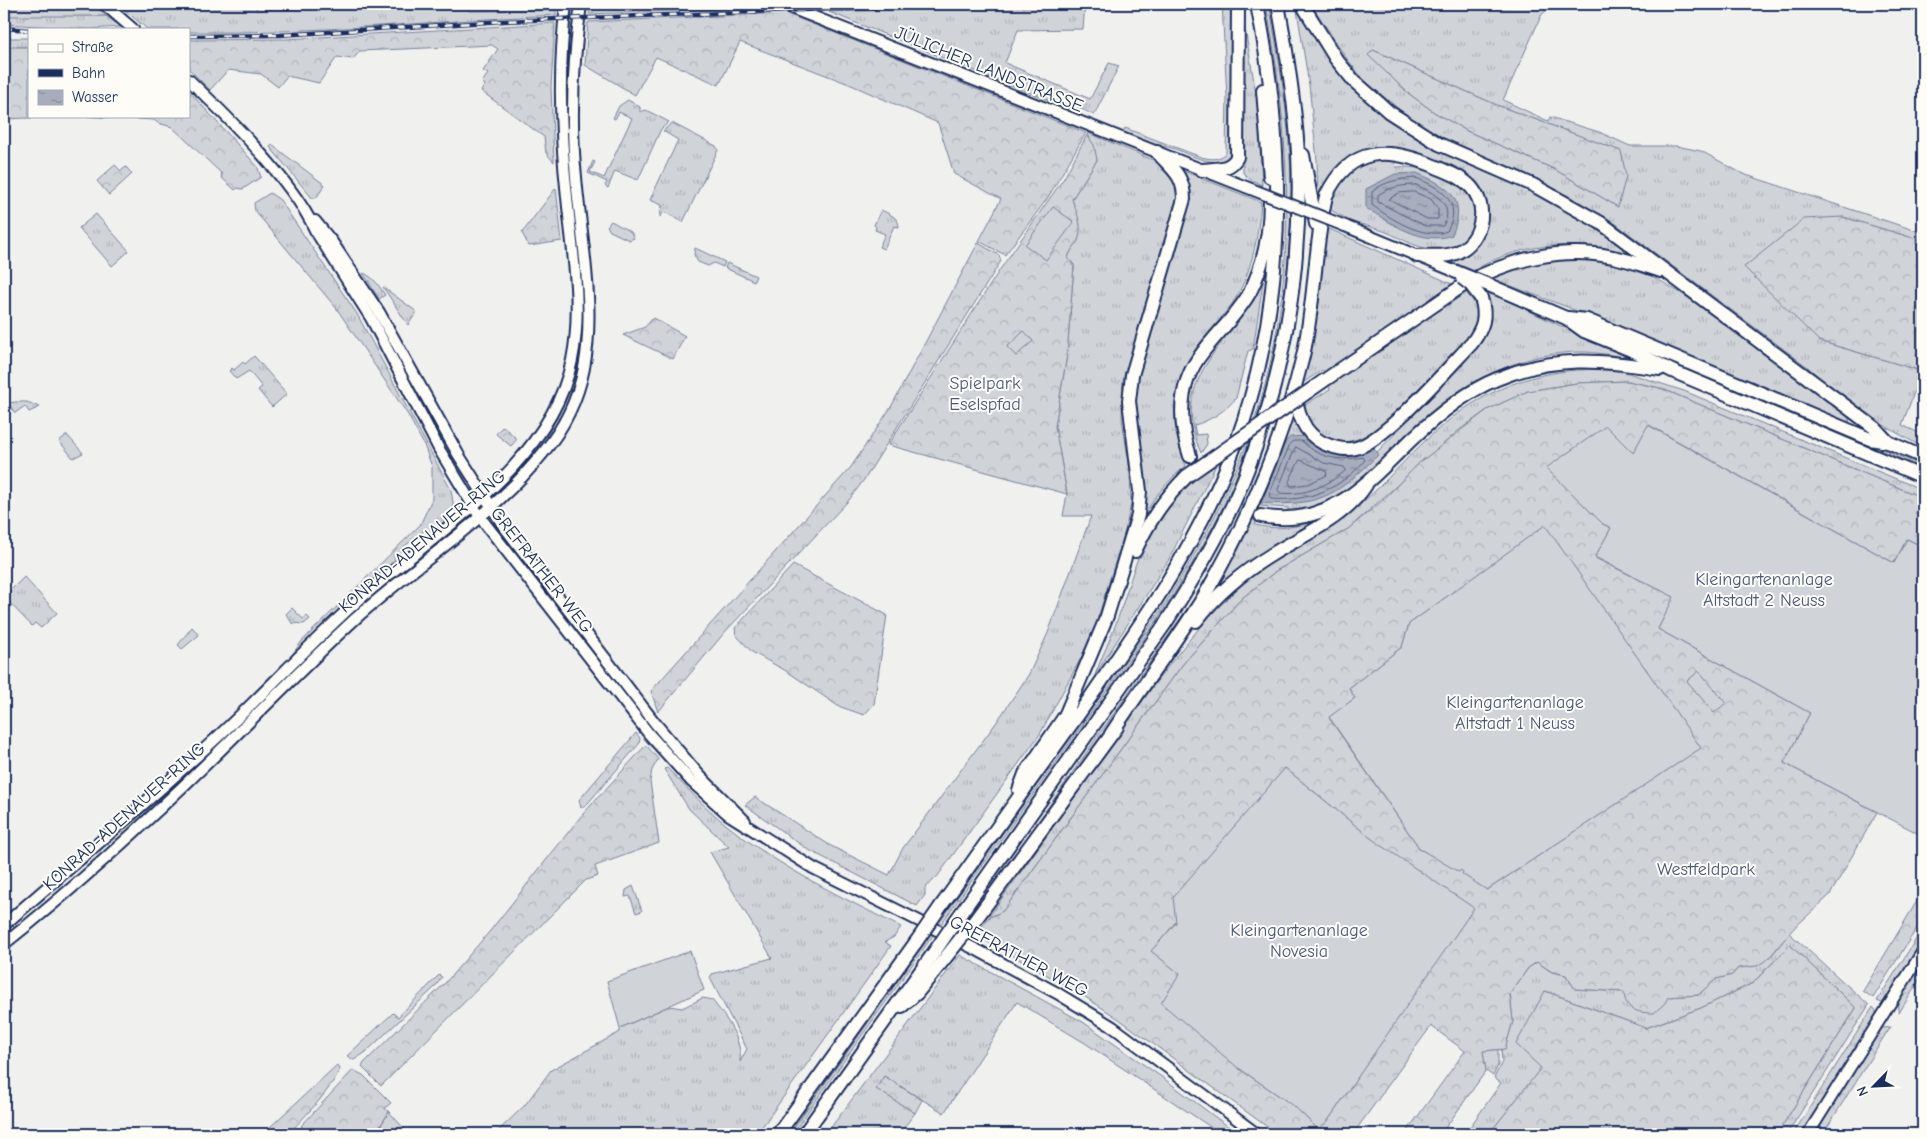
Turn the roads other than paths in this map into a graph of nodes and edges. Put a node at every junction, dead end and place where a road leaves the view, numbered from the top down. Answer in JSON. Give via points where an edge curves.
{"nodes":[{"id":1,"x":104,"y":4,"type":"edge"},
{"id":2,"x":566,"y":4,"type":"edge"},
{"id":3,"x":581,"y":4,"type":"edge"},
{"id":4,"x":781,"y":4,"type":"edge"},
{"id":5,"x":1238,"y":4,"type":"edge"},
{"id":6,"x":1250,"y":4,"type":"edge"},
{"id":7,"x":1257,"y":4,"type":"edge"},
{"id":8,"x":1278,"y":4,"type":"edge"},
{"id":9,"x":1304,"y":6,"type":"edge"},
{"id":10,"x":132,"y":28,"type":"edge"},
{"id":11,"x":190,"y":81,"type":"edge"},
{"id":12,"x":1296,"y":136,"type":"junction"},
{"id":13,"x":1157,"y":152,"type":"junction"},
{"id":14,"x":1202,"y":170,"type":"junction"},
{"id":15,"x":308,"y":216,"type":"junction"},
{"id":16,"x":1318,"y":244,"type":"junction"},
{"id":17,"x":1417,"y":256,"type":"junction"},
{"id":18,"x":1454,"y":271,"type":"junction"},
{"id":19,"x":1666,"y":273,"type":"junction"},
{"id":20,"x":1566,"y":318,"type":"junction"},
{"id":21,"x":1672,"y":371,"type":"junction"},
{"id":22,"x":1295,"y":387,"type":"junction"},
{"id":23,"x":1888,"y":442,"type":"junction"},
{"id":24,"x":1190,"y":456,"type":"tunnel mouth"},
{"id":25,"x":1923,"y":457,"type":"edge"},
{"id":26,"x":1923,"y":477,"type":"edge"},
{"id":27,"x":1366,"y":485,"type":"junction"},
{"id":28,"x":484,"y":496,"type":"junction"},
{"id":29,"x":472,"y":505,"type":"junction"},
{"id":30,"x":491,"y":507,"type":"junction"},
{"id":31,"x":1261,"y":516,"type":"tunnel mouth"},
{"id":32,"x":480,"y":517,"type":"junction"},
{"id":33,"x":1065,"y":716,"type":"junction"},
{"id":34,"x":1111,"y":734,"type":"junction"},
{"id":35,"x":1012,"y":806,"type":"junction"},
{"id":36,"x":752,"y":829,"type":"junction"},
{"id":37,"x":4,"y":924,"type":"edge"},
{"id":38,"x":4,"y":944,"type":"edge"},
{"id":39,"x":1923,"y":951,"type":"edge"},
{"id":40,"x":887,"y":1019,"type":"junction"},
{"id":41,"x":778,"y":1134,"type":"edge"},
{"id":42,"x":804,"y":1134,"type":"edge"},
{"id":43,"x":1257,"y":1134,"type":"edge"},
{"id":44,"x":1808,"y":1134,"type":"edge"}],
"edges":[{"from":1,"to":10,"type":"main road"},
{"from":2,"to":28,"type":"main road","name":"KONRAD-ADENAUER-RING","via":[[561,92],[577,306],[576,340],[558,404],[547,424]]},
{"from":3,"to":30,"type":"main road","name":"KONRAD-ADENAUER-RING","via":[[572,117],[588,301],[584,368],[572,407],[555,437],[532,467]]},
{"from":4,"to":13,"type":"main road","name":"JÜLICHER LANDSTRASSE"},
{"from":5,"to":14,"type":"highway","via":[[1237,157],[1227,168]]},
{"from":6,"to":24,"type":"highway","via":[[1266,121],[1270,203],[1266,244],[1249,293],[1196,361],[1189,375],[1181,421]]},
{"from":7,"to":35,"type":"highway","via":[[1274,111],[1279,193],[1278,245],[1272,295],[1250,399],[1220,483],[1175,570],[1113,666]]},
{"from":8,"to":12,"type":"highway"},
{"from":9,"to":19,"type":"highway","via":[[1336,59],[1354,81],[1389,112],[1439,144],[1568,202],[1630,243]]},
{"from":11,"to":15,"type":"main road","name":"GREFRATHER WEG","via":[[260,154]]},
{"from":12,"to":16,"type":"highway","via":[[1305,162]]},
{"from":12,"to":40,"type":"highway","bridge":true,"via":[[1299,201],[1291,300],[1270,403],[1238,494],[1216,539],[1165,624]]},
{"from":13,"to":14,"type":"main road","name":"JÜLICHER LANDSTRASSE"},
{"from":13,"to":33,"type":"highway","via":[[1181,177],[1184,199],[1132,375],[1129,401],[1140,491],[1138,515],[1107,616]]},
{"from":14,"to":17,"type":"main road","name":"JÜLICHER LANDSTRASSE","bridge":true},
{"from":15,"to":28,"type":"main road","name":"GREFRATHER WEG","via":[[332,242],[379,312]]},
{"from":15,"to":29,"type":"main road","name":"GREFRATHER WEG","via":[[370,318]]},
{"from":16,"to":17,"type":"highway","via":[[1326,196],[1340,172],[1348,164],[1370,154],[1397,154],[1461,178],[1478,198],[1481,210],[1481,223],[1468,246],[1447,255]]},
{"from":16,"to":22,"type":"highway","via":[[1310,316]]},
{"from":17,"to":18,"type":"main road","name":"JÜLICHER LANDSTRASSE"},
{"from":18,"to":20,"type":"highway","bridge":true},
{"from":18,"to":22,"type":"highway","bridge":true,"via":[[1481,298],[1485,318],[1480,331],[1386,430],[1365,445],[1350,449],[1319,440],[1303,424]]},
{"from":19,"to":23,"type":"highway","via":[[1875,428]]},
{"from":19,"to":33,"type":"highway","bridge":true,"via":[[1612,257],[1583,253],[1559,254],[1509,264],[1484,273],[1187,476],[1149,521],[1133,555],[1098,656]]},
{"from":20,"to":21,"type":"highway","via":[[1584,331]]},
{"from":20,"to":23,"type":"highway","via":[[1587,320],[1870,439]]},
{"from":21,"to":26,"type":"highway"},
{"from":21,"to":27,"type":"highway","via":[[1585,360],[1517,371],[1475,390],[1446,410]]},
{"from":22,"to":34,"type":"highway","via":[[1262,480],[1224,561]]},
{"from":23,"to":25,"type":"highway"},
{"from":27,"to":31,"type":"highway","via":[[1346,499],[1310,516],[1288,519]]},
{"from":27,"to":34,"type":"highway","via":[[1358,498],[1338,514],[1270,556],[1224,590],[1184,635]]},
{"from":28,"to":29,"type":"main road","name":"KONRAD-ADENAUER-RING"},
{"from":28,"to":30,"type":"main road","name":"GREFRATHER WEG"},
{"from":29,"to":32,"type":"main road","name":"GREFRATHER WEG"},
{"from":29,"to":37,"type":"main road","name":"KONRAD-ADENAUER-RING","via":[[369,589],[199,755]]},
{"from":30,"to":32,"type":"main road","name":"KONRAD-ADENAUER-RING"},
{"from":30,"to":36,"type":"main road","name":"GREFRATHER WEG","via":[[655,723],[699,775]]},
{"from":32,"to":36,"type":"main road","name":"GREFRATHER WEG","via":[[668,756],[716,804]]},
{"from":32,"to":38,"type":"main road","name":"KONRAD-ADENAUER-RING","via":[[358,617],[138,829]]},
{"from":33,"to":35,"type":"highway","via":[[1025,774]]},
{"from":34,"to":40,"type":"highway","bridge":true,"via":[[973,923],[917,993]]},
{"from":35,"to":41,"type":"highway","bridge":true},
{"from":36,"to":43,"type":"main road","name":"GREFRATHER WEG","via":[[834,879],[979,951],[1113,1027]]},
{"from":39,"to":44,"type":"main road"},
{"from":40,"to":42,"type":"highway"}]}
